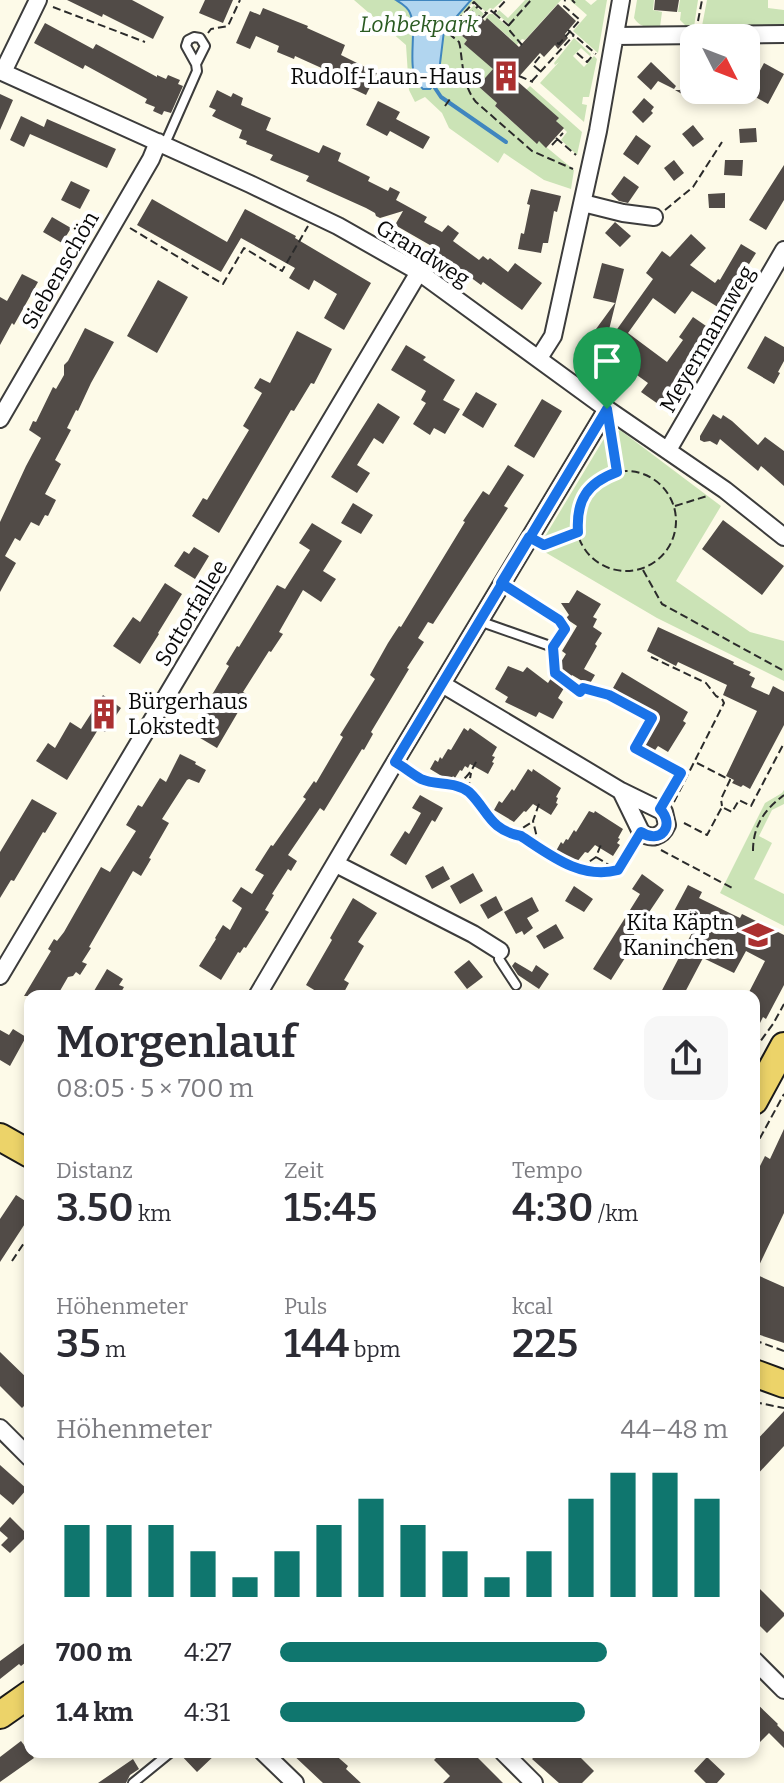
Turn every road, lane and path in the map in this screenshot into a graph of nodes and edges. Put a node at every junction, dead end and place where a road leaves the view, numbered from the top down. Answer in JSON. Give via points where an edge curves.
{"nodes":[{"id":1,"x":37,"y":0,"type":"edge"},
{"id":2,"x":240,"y":0,"type":"edge"},
{"id":3,"x":506,"y":0,"type":"edge"},
{"id":4,"x":531,"y":0,"type":"edge"},
{"id":5,"x":565,"y":0,"type":"edge"},
{"id":6,"x":621,"y":0,"type":"edge"},
{"id":7,"x":702,"y":0,"type":"edge"},
{"id":8,"x":478,"y":6,"type":"junction"},
{"id":9,"x":494,"y":13,"type":"junction"},
{"id":10,"x":487,"y":14,"type":"junction"},
{"id":11,"x":482,"y":18,"type":"dead end"},
{"id":12,"x":466,"y":20,"type":"junction"},
{"id":13,"x":470,"y":24,"type":"dead end"},
{"id":14,"x":698,"y":24,"type":"edge"},
{"id":15,"x":509,"y":26,"type":"junction"},
{"id":16,"x":569,"y":31,"type":"junction"},
{"id":17,"x":680,"y":34,"type":"edge"},
{"id":18,"x":760,"y":34,"type":"edge"},
{"id":19,"x":784,"y":34,"type":"edge"},
{"id":20,"x":574,"y":35,"type":"junction"},
{"id":21,"x":451,"y":36,"type":"junction"},
{"id":22,"x":616,"y":36,"type":"junction"},
{"id":23,"x":203,"y":41,"type":"junction"},
{"id":24,"x":145,"y":42,"type":"dead end"},
{"id":25,"x":557,"y":43,"type":"dead end"},
{"id":26,"x":522,"y":45,"type":"dead end"},
{"id":27,"x":577,"y":53,"type":"dead end"},
{"id":28,"x":595,"y":53,"type":"junction"},
{"id":29,"x":541,"y":55,"type":"dead end"},
{"id":30,"x":599,"y":57,"type":"dead end"},
{"id":31,"x":196,"y":64,"type":"junction"},
{"id":32,"x":2,"y":71,"type":"edge"},
{"id":33,"x":540,"y":72,"type":"junction"},
{"id":34,"x":519,"y":76,"type":"dead end"},
{"id":35,"x":450,"y":99,"type":"dead end"},
{"id":36,"x":445,"y":106,"type":"dead end"},
{"id":37,"x":563,"y":133,"type":"dead end"},
{"id":38,"x":557,"y":138,"type":"junction"},
{"id":39,"x":722,"y":142,"type":"dead end"},
{"id":40,"x":161,"y":144,"type":"junction"},
{"id":41,"x":552,"y":145,"type":"dead end"},
{"id":42,"x":580,"y":159,"type":"dead end"},
{"id":43,"x":571,"y":167,"type":"dead end"},
{"id":44,"x":583,"y":203,"type":"junction"},
{"id":45,"x":314,"y":215,"type":"junction"},
{"id":46,"x":654,"y":217,"type":"joint"},
{"id":47,"x":115,"y":219,"type":"junction"},
{"id":48,"x":784,"y":250,"type":"edge"},
{"id":49,"x":419,"y":272,"type":"junction"},
{"id":50,"x":539,"y":358,"type":"junction"},
{"id":51,"x":607,"y":409,"type":"junction"},
{"id":52,"x":0,"y":419,"type":"edge"},
{"id":53,"x":668,"y":450,"type":"junction"},
{"id":54,"x":617,"y":472,"type":"junction"},
{"id":55,"x":725,"y":490,"type":"junction"},
{"id":56,"x":674,"y":507,"type":"junction"},
{"id":57,"x":578,"y":532,"type":"junction"},
{"id":58,"x":529,"y":537,"type":"junction"},
{"id":59,"x":784,"y":537,"type":"edge"},
{"id":60,"x":643,"y":569,"type":"junction"},
{"id":61,"x":501,"y":583,"type":"junction"},
{"id":62,"x":479,"y":621,"type":"junction"},
{"id":63,"x":553,"y":647,"type":"junction"},
{"id":64,"x":651,"y":657,"type":"dead end"},
{"id":65,"x":784,"y":671,"type":"edge"},
{"id":66,"x":442,"y":684,"type":"junction"},
{"id":67,"x":784,"y":743,"type":"edge"},
{"id":68,"x":477,"y":760,"type":"dead end"},
{"id":69,"x":395,"y":762,"type":"junction"},
{"id":70,"x":695,"y":762,"type":"junction"},
{"id":71,"x":471,"y":771,"type":"junction"},
{"id":72,"x":454,"y":784,"type":"junction"},
{"id":73,"x":468,"y":791,"type":"junction"},
{"id":74,"x":621,"y":791,"type":"junction"},
{"id":75,"x":784,"y":795,"type":"edge"},
{"id":76,"x":540,"y":801,"type":"dead end"},
{"id":77,"x":722,"y":807,"type":"junction"},
{"id":78,"x":663,"y":813,"type":"junction"},
{"id":79,"x":533,"y":821,"type":"junction"},
{"id":80,"x":513,"y":834,"type":"junction"},
{"id":81,"x":648,"y":834,"type":"junction"},
{"id":82,"x":602,"y":842,"type":"dead end"},
{"id":83,"x":540,"y":849,"type":"junction"},
{"id":84,"x":753,"y":851,"type":"dead end"},
{"id":85,"x":596,"y":857,"type":"junction"},
{"id":86,"x":336,"y":864,"type":"junction"},
{"id":87,"x":579,"y":869,"type":"junction"},
{"id":88,"x":618,"y":870,"type":"junction"},
{"id":89,"x":734,"y":889,"type":"dead end"},
{"id":90,"x":500,"y":951,"type":"joint"},
{"id":91,"x":0,"y":976,"type":"edge"},
{"id":92,"x":516,"y":985,"type":"dead end"},
{"id":93,"x":261,"y":990,"type":"edge"},
{"id":94,"x":784,"y":1004,"type":"edge"},
{"id":95,"x":760,"y":1042,"type":"edge"},
{"id":96,"x":784,"y":1046,"type":"edge"},
{"id":97,"x":760,"y":1090,"type":"edge"},
{"id":98,"x":784,"y":1094,"type":"edge"},
{"id":99,"x":0,"y":1123,"type":"edge"},
{"id":100,"x":0,"y":1137,"type":"edge"},
{"id":101,"x":24,"y":1137,"type":"edge"},
{"id":102,"x":760,"y":1138,"type":"edge"},
{"id":103,"x":24,"y":1151,"type":"edge"},
{"id":104,"x":24,"y":1243,"type":"edge"},
{"id":105,"x":12,"y":1261,"type":"dead end"},
{"id":106,"x":760,"y":1342,"type":"edge"},
{"id":107,"x":784,"y":1351,"type":"edge"},
{"id":108,"x":760,"y":1375,"type":"edge"},
{"id":109,"x":784,"y":1384,"type":"edge"},
{"id":110,"x":760,"y":1403,"type":"edge"},
{"id":111,"x":784,"y":1408,"type":"edge"},
{"id":112,"x":0,"y":1428,"type":"edge"},
{"id":113,"x":24,"y":1452,"type":"edge"},
{"id":114,"x":760,"y":1666,"type":"edge"},
{"id":115,"x":784,"y":1690,"type":"edge"},
{"id":116,"x":24,"y":1698,"type":"edge"},
{"id":117,"x":0,"y":1715,"type":"edge"},
{"id":118,"x":164,"y":1758,"type":"edge"},
{"id":119,"x":269,"y":1758,"type":"edge"},
{"id":120,"x":509,"y":1758,"type":"edge"},
{"id":121,"x":133,"y":1783,"type":"edge"},
{"id":122,"x":295,"y":1783,"type":"edge"},
{"id":123,"x":534,"y":1783,"type":"edge"}],
"edges":[{"from":1,"to":24,"type":"path"},
{"from":1,"to":32,"type":"street"},
{"from":2,"to":23,"type":"path","via":[[228,26],[211,29]]},
{"from":3,"to":9,"type":"path"},
{"from":4,"to":15,"type":"path"},
{"from":5,"to":16,"type":"path","via":[[563,7],[580,20]]},
{"from":6,"to":22,"type":"street"},
{"from":7,"to":14,"type":"path"},
{"from":8,"to":10,"type":"path"},
{"from":8,"to":12,"type":"path"},
{"from":8,"to":21,"type":"path","via":[[474,2],[447,32]]},
{"from":9,"to":10,"type":"path"},
{"from":9,"to":15,"type":"path"},
{"from":10,"to":11,"type":"path"},
{"from":12,"to":13,"type":"path"},
{"from":12,"to":21,"type":"path"},
{"from":15,"to":26,"type":"path"},
{"from":16,"to":20,"type":"path"},
{"from":16,"to":25,"type":"path"},
{"from":17,"to":22,"type":"street"},
{"from":18,"to":19,"type":"street"},
{"from":20,"to":28,"type":"path"},
{"from":20,"to":33,"type":"path"},
{"from":21,"to":43,"type":"path","via":[[460,46],[465,84],[476,102],[532,151]]},
{"from":22,"to":44,"type":"street"},
{"from":23,"to":31,"type":"lane"},
{"from":23,"to":31,"type":"lane","via":[[194,37],[186,43]]},
{"from":27,"to":28,"type":"path","via":[[587,62]]},
{"from":28,"to":30,"type":"path"},
{"from":29,"to":33,"type":"path","via":[[533,65]]},
{"from":31,"to":40,"type":"lane"},
{"from":32,"to":40,"type":"street","name":"Grandweg"},
{"from":33,"to":34,"type":"path","via":[[532,82]]},
{"from":35,"to":36,"type":"path"},
{"from":37,"to":38,"type":"path"},
{"from":38,"to":41,"type":"path"},
{"from":38,"to":42,"type":"path"},
{"from":39,"to":46,"type":"path","via":[[693,187]]},
{"from":40,"to":45,"type":"street","name":"Grandweg"},
{"from":40,"to":47,"type":"street","name":"Siebenschön"},
{"from":44,"to":46,"type":"street"},
{"from":44,"to":50,"type":"street","via":[[553,336]]},
{"from":45,"to":47,"type":"path","via":[[282,271],[244,248],[223,284]]},
{"from":45,"to":49,"type":"street","name":"Grandweg"},
{"from":47,"to":52,"type":"street","name":"Siebenschön"},
{"from":48,"to":53,"type":"street","name":"Meyermannweg"},
{"from":49,"to":50,"type":"street","name":"Grandweg"},
{"from":49,"to":91,"type":"street","name":"Sottorfallee"},
{"from":50,"to":51,"type":"street","name":"Grandweg"},
{"from":51,"to":53,"type":"street","name":"Grandweg"},
{"from":51,"to":54,"type":"path"},
{"from":51,"to":58,"type":"street"},
{"from":53,"to":55,"type":"street","name":"Grandweg"},
{"from":54,"to":56,"type":"path","via":[[646,475],[668,494]]},
{"from":54,"to":57,"type":"path","via":[[585,494]]},
{"from":55,"to":56,"type":"path"},
{"from":55,"to":59,"type":"street","name":"Grandweg"},
{"from":56,"to":60,"type":"path","via":[[674,537],[667,551]]},
{"from":57,"to":58,"type":"path","via":[[544,545]]},
{"from":57,"to":60,"type":"path","via":[[584,548],[610,569]]},
{"from":58,"to":61,"type":"street"},
{"from":60,"to":65,"type":"path","via":[[662,604]]},
{"from":61,"to":62,"type":"street"},
{"from":61,"to":63,"type":"lane","via":[[559,620],[565,629]]},
{"from":62,"to":63,"type":"lane"},
{"from":62,"to":66,"type":"street"},
{"from":63,"to":78,"type":"path","via":[[555,673],[580,692],[583,688],[609,695],[652,718],[635,748],[681,773]]},
{"from":64,"to":70,"type":"path","via":[[706,683],[724,703]]},
{"from":66,"to":69,"type":"street"},
{"from":66,"to":74,"type":"street"},
{"from":67,"to":77,"type":"path","via":[[751,806],[739,800],[732,812]]},
{"from":68,"to":71,"type":"path"},
{"from":69,"to":72,"type":"path","via":[[432,783]]},
{"from":69,"to":86,"type":"street"},
{"from":70,"to":77,"type":"path","via":[[730,780]]},
{"from":70,"to":78,"type":"path"},
{"from":71,"to":72,"type":"path"},
{"from":71,"to":73,"type":"path"},
{"from":72,"to":73,"type":"path"},
{"from":73,"to":80,"type":"path","via":[[486,815]]},
{"from":74,"to":78,"type":"street"},
{"from":74,"to":81,"type":"street"},
{"from":75,"to":84,"type":"path","via":[[768,807],[753,836]]},
{"from":76,"to":79,"type":"path"},
{"from":77,"to":78,"type":"path","via":[[707,835]]},
{"from":78,"to":81,"type":"street","via":[[666,829]]},
{"from":79,"to":80,"type":"path"},
{"from":79,"to":83,"type":"path"},
{"from":80,"to":83,"type":"path"},
{"from":81,"to":88,"type":"path"},
{"from":81,"to":89,"type":"path","via":[[660,849]]},
{"from":82,"to":85,"type":"path"},
{"from":83,"to":87,"type":"path"},
{"from":85,"to":87,"type":"path"},
{"from":85,"to":88,"type":"path"},
{"from":86,"to":90,"type":"street"},
{"from":86,"to":93,"type":"street"},
{"from":87,"to":88,"type":"path"},
{"from":90,"to":92,"type":"lane","via":[[499,959]]},
{"from":94,"to":95,"type":"path"},
{"from":96,"to":97,"type":"main road"},
{"from":98,"to":102,"type":"path"},
{"from":99,"to":101,"type":"main road"},
{"from":100,"to":103,"type":"main road"},
{"from":104,"to":105,"type":"path"},
{"from":106,"to":107,"type":"path"},
{"from":108,"to":109,"type":"main road"},
{"from":110,"to":111,"type":"path"},
{"from":112,"to":113,"type":"street"},
{"from":114,"to":115,"type":"street"},
{"from":116,"to":117,"type":"main road"},
{"from":118,"to":121,"type":"lane"},
{"from":119,"to":122,"type":"street"},
{"from":120,"to":123,"type":"street"}]}
